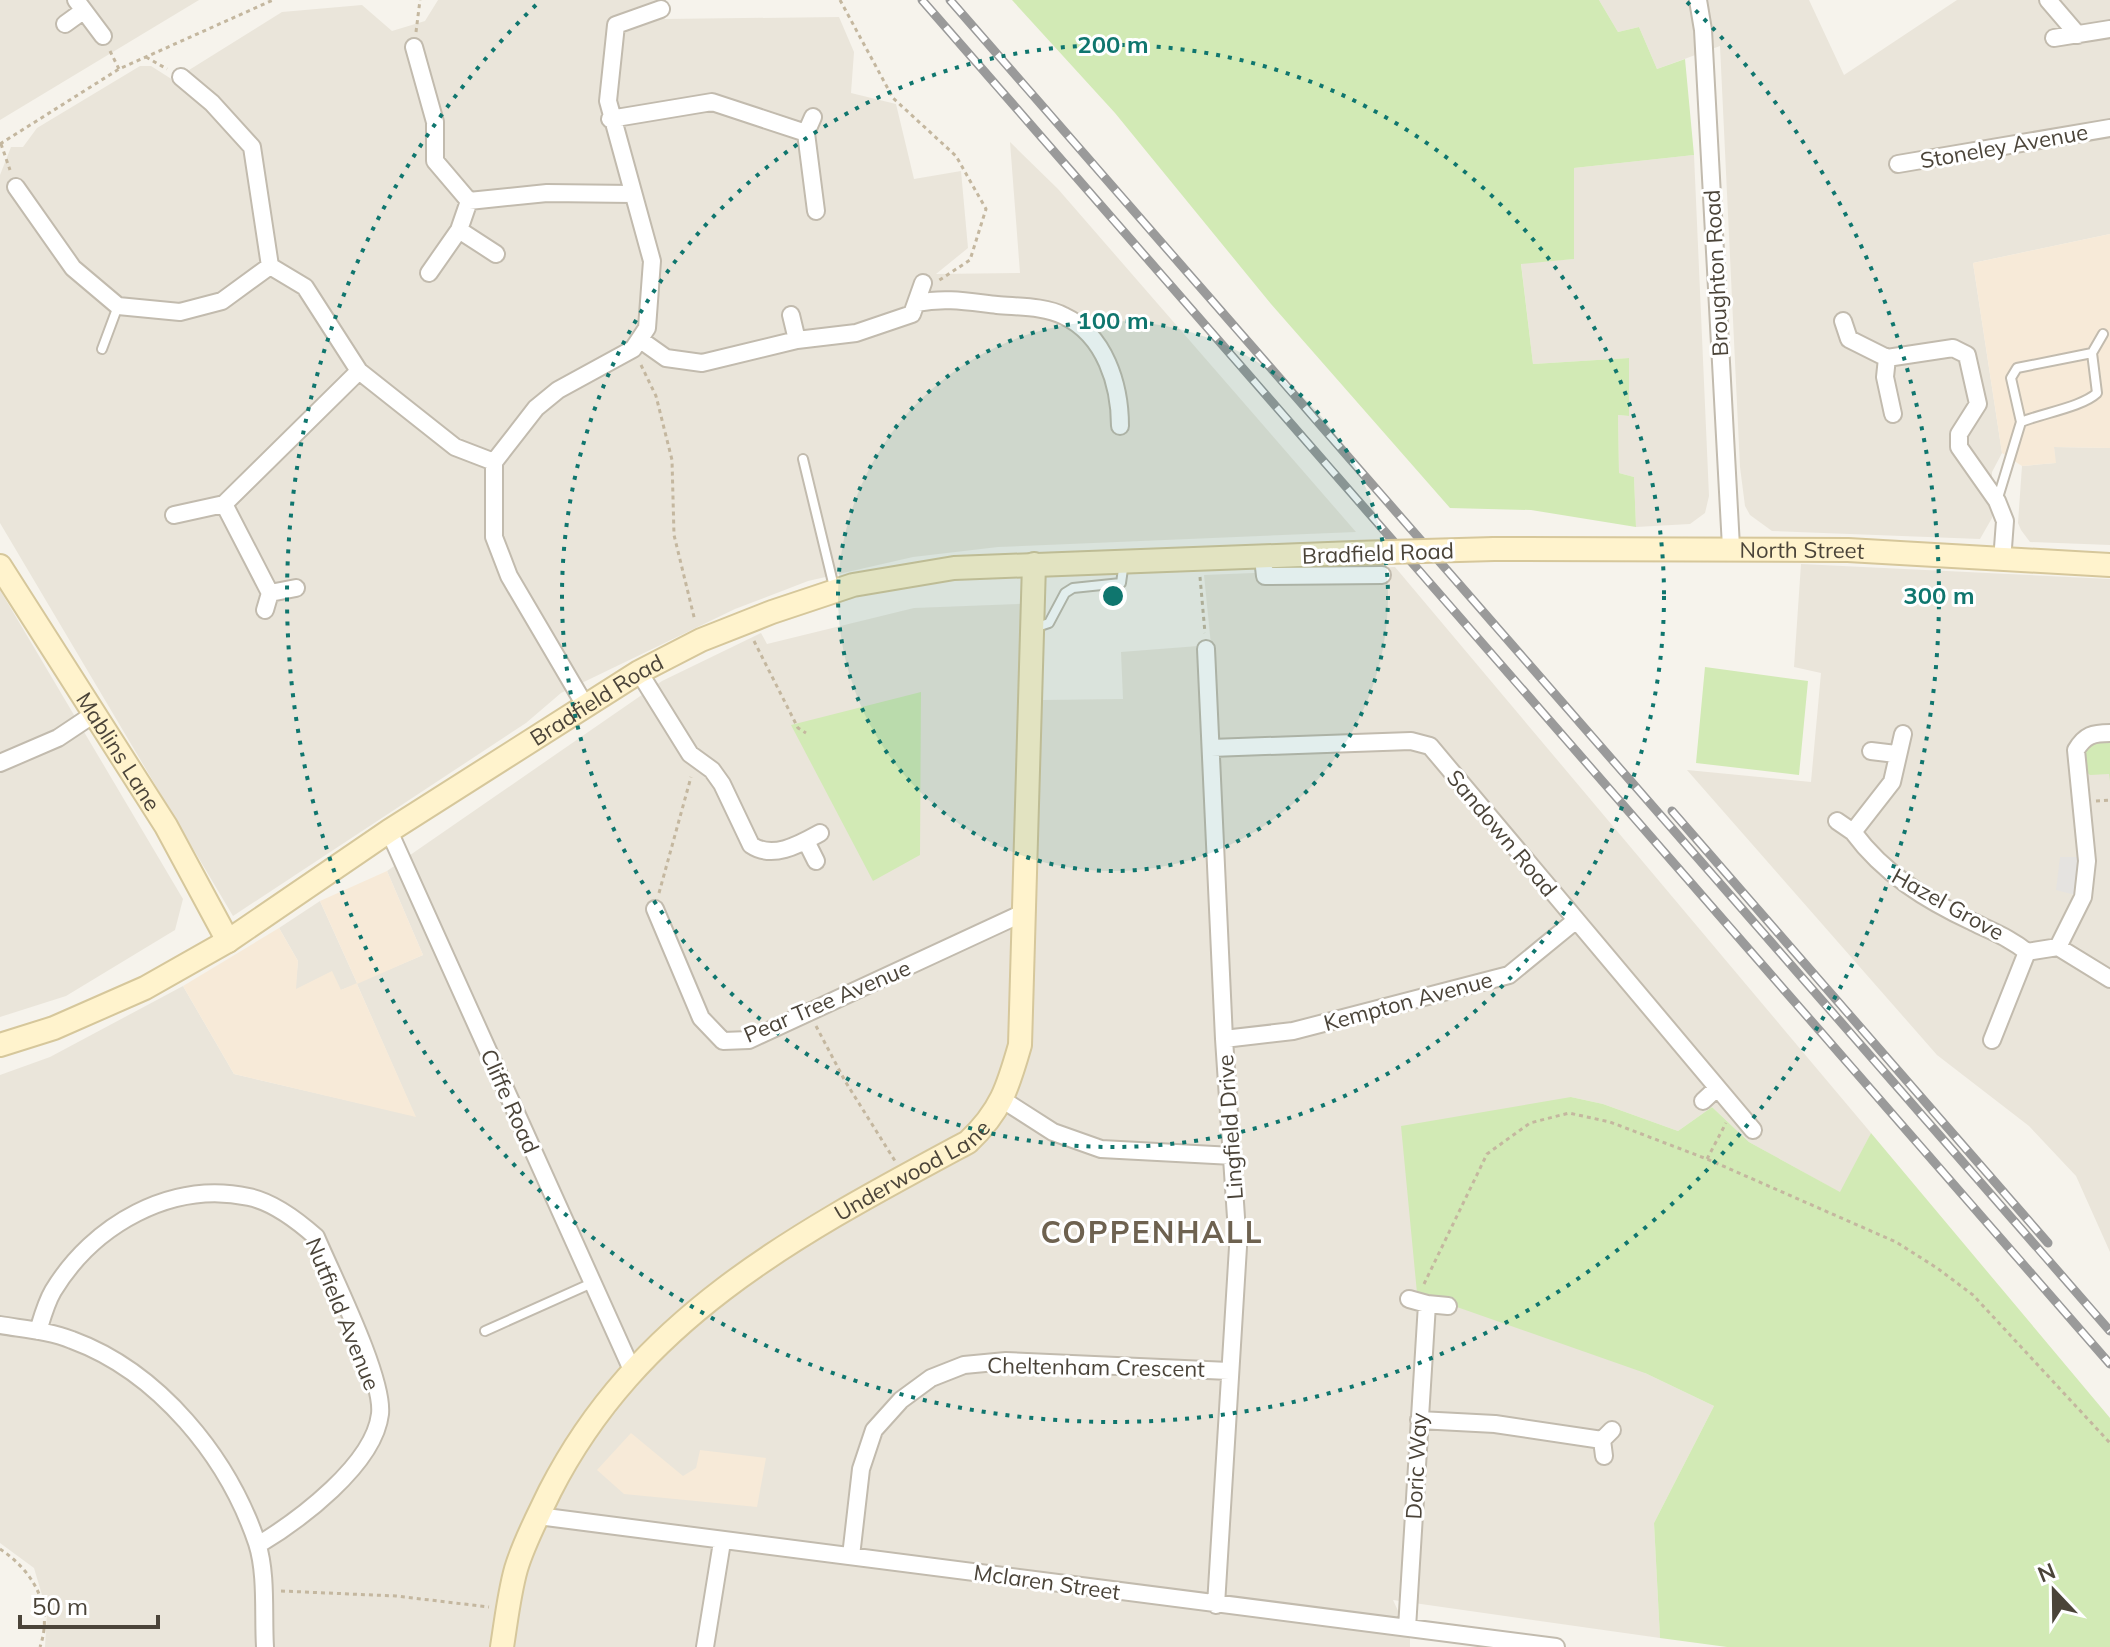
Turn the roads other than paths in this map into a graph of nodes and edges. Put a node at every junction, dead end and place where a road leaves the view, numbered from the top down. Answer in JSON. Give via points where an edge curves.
{"nodes":[{"id":1,"x":1698,"y":0,"type":"edge"},
{"id":2,"x":2048,"y":0,"type":"edge"},
{"id":3,"x":80,"y":5,"type":"edge"},
{"id":4,"x":661,"y":9,"type":"dead end"},
{"id":5,"x":65,"y":24,"type":"dead end"},
{"id":6,"x":2110,"y":29,"type":"edge"},
{"id":7,"x":2078,"y":35,"type":"junction"},
{"id":8,"x":103,"y":36,"type":"dead end"},
{"id":9,"x":2054,"y":38,"type":"dead end"},
{"id":10,"x":414,"y":47,"type":"road end"},
{"id":11,"x":181,"y":77,"type":"road end"},
{"id":12,"x":610,"y":119,"type":"junction"},
{"id":13,"x":2110,"y":128,"type":"edge"},
{"id":14,"x":1898,"y":164,"type":"dead end"},
{"id":15,"x":16,"y":187,"type":"road end"},
{"id":16,"x":633,"y":194,"type":"junction"},
{"id":17,"x":469,"y":201,"type":"junction"},
{"id":18,"x":816,"y":211,"type":"dead end"},
{"id":19,"x":459,"y":230,"type":"junction"},
{"id":20,"x":496,"y":254,"type":"dead end"},
{"id":21,"x":270,"y":266,"type":"junction"},
{"id":22,"x":429,"y":273,"type":"dead end"},
{"id":23,"x":923,"y":283,"type":"road end"},
{"id":24,"x":917,"y":303,"type":"junction"},
{"id":25,"x":118,"y":306,"type":"junction"},
{"id":26,"x":791,"y":315,"type":"dead end"},
{"id":27,"x":1843,"y":321,"type":"dead end"},
{"id":28,"x":2103,"y":334,"type":"dead end"},
{"id":29,"x":797,"y":340,"type":"junction"},
{"id":30,"x":637,"y":345,"type":"junction"},
{"id":31,"x":102,"y":349,"type":"dead end"},
{"id":32,"x":2092,"y":353,"type":"junction"},
{"id":33,"x":1887,"y":358,"type":"junction"},
{"id":34,"x":359,"y":371,"type":"junction"},
{"id":35,"x":1893,"y":414,"type":"dead end"},
{"id":36,"x":2021,"y":422,"type":"junction"},
{"id":37,"x":1120,"y":426,"type":"dead end"},
{"id":38,"x":803,"y":459,"type":"dead end"},
{"id":39,"x":494,"y":462,"type":"junction"},
{"id":40,"x":1997,"y":501,"type":"junction"},
{"id":41,"x":224,"y":504,"type":"junction"},
{"id":42,"x":174,"y":515,"type":"dead end"},
{"id":43,"x":1731,"y":547,"type":"junction"},
{"id":44,"x":1494,"y":549,"type":"joint"},
{"id":45,"x":1263,"y":558,"type":"junction"},
{"id":46,"x":1124,"y":561,"type":"junction"},
{"id":47,"x":2002,"y":561,"type":"junction"},
{"id":48,"x":1034,"y":564,"type":"junction"},
{"id":49,"x":2110,"y":565,"type":"edge"},
{"id":50,"x":0,"y":566,"type":"edge"},
{"id":51,"x":1382,"y":575,"type":"dead end"},
{"id":52,"x":296,"y":588,"type":"dead end"},
{"id":53,"x":835,"y":591,"type":"junction"},
{"id":54,"x":270,"y":593,"type":"junction"},
{"id":55,"x":265,"y":610,"type":"dead end"},
{"id":56,"x":1030,"y":629,"type":"junction"},
{"id":57,"x":1206,"y":649,"type":"road end"},
{"id":58,"x":639,"y":672,"type":"junction"},
{"id":59,"x":586,"y":707,"type":"junction"},
{"id":60,"x":94,"y":714,"type":"junction"},
{"id":61,"x":2110,"y":733,"type":"edge"},
{"id":62,"x":1903,"y":734,"type":"dead end"},
{"id":63,"x":1211,"y":748,"type":"junction"},
{"id":64,"x":1871,"y":751,"type":"dead end"},
{"id":65,"x":1896,"y":754,"type":"junction"},
{"id":66,"x":0,"y":763,"type":"edge"},
{"id":67,"x":1837,"y":821,"type":"dead end"},
{"id":68,"x":389,"y":831,"type":"junction"},
{"id":69,"x":1853,"y":832,"type":"junction"},
{"id":70,"x":816,"y":861,"type":"dead end"},
{"id":71,"x":655,"y":909,"type":"road end"},
{"id":72,"x":1023,"y":913,"type":"junction"},
{"id":73,"x":1575,"y":921,"type":"junction"},
{"id":74,"x":228,"y":941,"type":"junction"},
{"id":75,"x":2058,"y":947,"type":"junction"},
{"id":76,"x":2027,"y":952,"type":"junction"},
{"id":77,"x":2110,"y":979,"type":"edge"},
{"id":78,"x":1224,"y":1039,"type":"junction"},
{"id":79,"x":1992,"y":1040,"type":"dead end"},
{"id":80,"x":0,"y":1045,"type":"edge"},
{"id":81,"x":1717,"y":1088,"type":"junction"},
{"id":82,"x":1003,"y":1100,"type":"junction"},
{"id":83,"x":1703,"y":1101,"type":"dead end"},
{"id":84,"x":1753,"y":1130,"type":"dead end"},
{"id":85,"x":1233,"y":1156,"type":"junction"},
{"id":86,"x":592,"y":1283,"type":"junction"},
{"id":87,"x":1409,"y":1299,"type":"dead end"},
{"id":88,"x":1427,"y":1304,"type":"junction"},
{"id":89,"x":1448,"y":1306,"type":"dead end"},
{"id":90,"x":0,"y":1325,"type":"edge"},
{"id":91,"x":38,"y":1331,"type":"junction"},
{"id":92,"x":485,"y":1331,"type":"dead end"},
{"id":93,"x":632,"y":1370,"type":"junction"},
{"id":94,"x":1229,"y":1371,"type":"junction"},
{"id":95,"x":1419,"y":1420,"type":"junction"},
{"id":96,"x":1606,"y":1442,"type":"dead end"},
{"id":97,"x":538,"y":1516,"type":"junction"},
{"id":98,"x":722,"y":1542,"type":"junction"},
{"id":99,"x":258,"y":1545,"type":"junction"},
{"id":100,"x":851,"y":1556,"type":"junction"},
{"id":101,"x":1216,"y":1605,"type":"junction"},
{"id":102,"x":1407,"y":1628,"type":"junction"},
{"id":103,"x":1428,"y":1639,"type":"edge"},
{"id":104,"x":265,"y":1647,"type":"edge"},
{"id":105,"x":502,"y":1647,"type":"edge"},
{"id":106,"x":705,"y":1647,"type":"edge"},
{"id":107,"x":1556,"y":1647,"type":"edge"}],
"edges":[{"from":1,"to":43,"type":"street","name":"Broughton Road"},
{"from":2,"to":7,"type":"street"},
{"from":3,"to":5,"type":"street"},
{"from":3,"to":8,"type":"street"},
{"from":4,"to":12,"type":"street","via":[[616,25]]},
{"from":6,"to":7,"type":"street"},
{"from":7,"to":9,"type":"street"},
{"from":10,"to":17,"type":"street","via":[[435,122],[435,161]]},
{"from":11,"to":21,"type":"street","via":[[252,147]]},
{"from":12,"to":16,"type":"street"},
{"from":12,"to":18,"type":"street","via":[[712,102],[810,125]]},
{"from":13,"to":14,"type":"street","name":"Stoneley Avenue"},
{"from":15,"to":25,"type":"street","via":[[73,268]]},
{"from":16,"to":17,"type":"street","via":[[547,193]]},
{"from":16,"to":30,"type":"street","via":[[652,261],[651,302]]},
{"from":17,"to":19,"type":"street"},
{"from":19,"to":20,"type":"street"},
{"from":19,"to":22,"type":"street"},
{"from":21,"to":25,"type":"street","via":[[222,301],[180,312]]},
{"from":21,"to":34,"type":"street","via":[[305,287]]},
{"from":23,"to":24,"type":"street"},
{"from":24,"to":29,"type":"street","via":[[912,314],[856,333]]},
{"from":24,"to":37,"type":"street","via":[[948,299],[1063,315],[1081,327],[1106,361],[1119,399]]},
{"from":25,"to":31,"type":"lane"},
{"from":26,"to":29,"type":"street"},
{"from":27,"to":33,"type":"street","via":[[1849,339]]},
{"from":28,"to":32,"type":"lane"},
{"from":29,"to":30,"type":"street","via":[[702,363],[666,358]]},
{"from":30,"to":39,"type":"street","via":[[536,408]]},
{"from":32,"to":36,"type":"lane","via":[[2097,393],[2078,405]]},
{"from":32,"to":36,"type":"lane","via":[[2017,368],[2011,378]]},
{"from":33,"to":35,"type":"street","via":[[1885,377]]},
{"from":33,"to":40,"type":"street","via":[[1953,348],[1967,355],[1978,404],[1959,434],[1959,447]]},
{"from":34,"to":39,"type":"street","via":[[455,447]]},
{"from":34,"to":41,"type":"street"},
{"from":36,"to":40,"type":"lane"},
{"from":38,"to":53,"type":"lane"},
{"from":39,"to":59,"type":"street","via":[[494,537],[509,576]]},
{"from":40,"to":47,"type":"street","via":[[2005,521]]},
{"from":41,"to":42,"type":"street"},
{"from":41,"to":54,"type":"street"},
{"from":43,"to":44,"type":"main road","name":"North Street"},
{"from":43,"to":47,"type":"main road","name":"North Street"},
{"from":44,"to":45,"type":"main road","name":"Bradfield Road","bridge":true},
{"from":45,"to":46,"type":"main road","name":"Bradfield Road"},
{"from":45,"to":51,"type":"street","name":"Bradfield Road","via":[[1265,576]]},
{"from":46,"to":48,"type":"main road","name":"Bradfield Road"},
{"from":46,"to":56,"type":"lane","via":[[1121,583],[1073,588],[1049,623]]},
{"from":47,"to":49,"type":"main road","name":"North Street"},
{"from":48,"to":53,"type":"main road","name":"Bradfield Road","via":[[954,568]]},
{"from":48,"to":56,"type":"main road","name":"Underwood Lane"},
{"from":50,"to":60,"type":"main road","name":"Mablins Lane"},
{"from":52,"to":54,"type":"street"},
{"from":53,"to":58,"type":"main road","name":"Bradfield Road","via":[[701,640]]},
{"from":54,"to":55,"type":"street"},
{"from":56,"to":72,"type":"main road","name":"Underwood Lane"},
{"from":57,"to":63,"type":"street","name":"Lingfield Drive"},
{"from":58,"to":59,"type":"main road","name":"Bradfield Road"},
{"from":58,"to":70,"type":"street","via":[[690,754],[722,784],[751,845],[777,851],[813,837]]},
{"from":59,"to":68,"type":"main road","name":"Bradfield Road"},
{"from":60,"to":66,"type":"street","via":[[58,738]]},
{"from":60,"to":74,"type":"main road","name":"Mablins Lane","via":[[166,826]]},
{"from":61,"to":75,"type":"street","via":[[2084,738],[2076,750],[2087,861],[2083,897]]},
{"from":62,"to":65,"type":"street"},
{"from":63,"to":73,"type":"street","name":"Sandown Road","via":[[1411,741],[1430,746]]},
{"from":63,"to":78,"type":"street","name":"Lingfield Drive"},
{"from":64,"to":65,"type":"street"},
{"from":65,"to":69,"type":"street","via":[[1892,782]]},
{"from":67,"to":69,"type":"street","name":"Hazel Grove"},
{"from":68,"to":74,"type":"main road","name":"Bradfield Road"},
{"from":68,"to":86,"type":"street","name":"Cliffe Road"},
{"from":69,"to":76,"type":"street","name":"Hazel Grove","via":[[1874,860],[1909,887],[2006,935]]},
{"from":71,"to":72,"type":"street","name":"Pear Tree Avenue","via":[[701,1018],[723,1041],[749,1040]]},
{"from":72,"to":82,"type":"main road","name":"Underwood Lane","via":[[1020,1045]]},
{"from":73,"to":78,"type":"street","name":"Kempton Avenue","via":[[1509,975],[1293,1031]]},
{"from":73,"to":81,"type":"street","name":"Sandown Road"},
{"from":74,"to":80,"type":"main road","name":"Bradfield Road","via":[[145,988]]},
{"from":75,"to":76,"type":"street","name":"Hazel Grove"},
{"from":75,"to":77,"type":"street"},
{"from":76,"to":79,"type":"street"},
{"from":78,"to":85,"type":"street","name":"Lingfield Drive"},
{"from":81,"to":83,"type":"street"},
{"from":81,"to":84,"type":"street","name":"Sandown Road"},
{"from":82,"to":85,"type":"street","via":[[1053,1132],[1101,1149]]},
{"from":82,"to":93,"type":"main road","name":"Underwood Lane","via":[[968,1142],[760,1261]]},
{"from":85,"to":94,"type":"street","name":"Lingfield Drive","via":[[1238,1247]]},
{"from":86,"to":92,"type":"lane"},
{"from":86,"to":93,"type":"street","name":"Cliffe Road"},
{"from":87,"to":88,"type":"street"},
{"from":88,"to":89,"type":"street"},
{"from":88,"to":95,"type":"street","name":"Doric Way"},
{"from":90,"to":91,"type":"street"},
{"from":91,"to":99,"type":"street","via":[[73,1340],[135,1374],[196,1430],[234,1491]]},
{"from":91,"to":99,"type":"street","name":"Nutfield Avenue","via":[[53,1292],[86,1249],[122,1220],[163,1200],[207,1193],[251,1197],[296,1219],[316,1237],[377,1386],[380,1414],[371,1441],[351,1467],[299,1520]]},
{"from":93,"to":97,"type":"main road","name":"Underwood Lane","via":[[572,1448]]},
{"from":94,"to":100,"type":"street","name":"Cheltenham Crescent","via":[[1006,1361],[964,1365],[931,1378],[874,1430],[861,1469]]},
{"from":94,"to":101,"type":"street","name":"Lingfield Drive"},
{"from":95,"to":96,"type":"street","via":[[1495,1424]]},
{"from":95,"to":102,"type":"street","name":"Doric Way"},
{"from":97,"to":98,"type":"street","name":"Mclaren Street"},
{"from":97,"to":105,"type":"main road","name":"Underwood Lane","via":[[516,1569]]},
{"from":98,"to":100,"type":"street","name":"Mclaren Street"},
{"from":98,"to":106,"type":"street"},
{"from":99,"to":104,"type":"street"},
{"from":100,"to":101,"type":"street","name":"Mclaren Street"},
{"from":101,"to":102,"type":"street","name":"Mclaren Street"},
{"from":102,"to":103,"type":"street","name":"Mclaren Street"},
{"from":103,"to":107,"type":"street","name":"Mclaren Street"}]}
